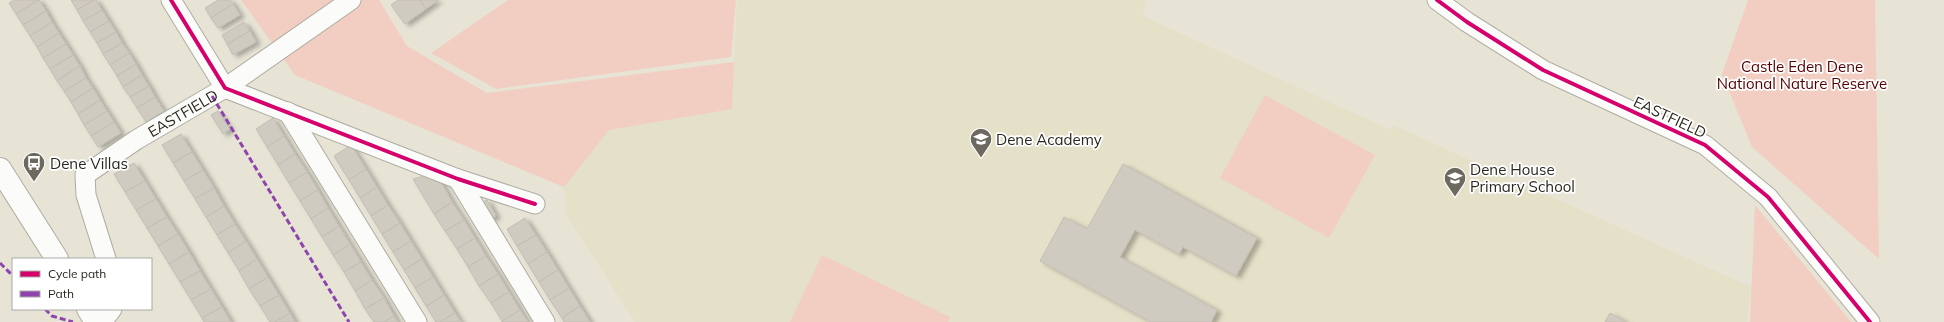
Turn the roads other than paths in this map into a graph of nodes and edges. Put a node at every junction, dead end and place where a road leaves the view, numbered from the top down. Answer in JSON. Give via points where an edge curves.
{"nodes":[{"id":1,"x":171,"y":0,"type":"edge"},
{"id":2,"x":351,"y":0,"type":"edge"},
{"id":3,"x":1437,"y":0,"type":"edge"},
{"id":4,"x":225,"y":88,"type":"junction"},
{"id":5,"x":288,"y":112,"type":"junction"},
{"id":6,"x":0,"y":169,"type":"edge"},
{"id":7,"x":458,"y":179,"type":"junction"},
{"id":8,"x":535,"y":204,"type":"dead end"},
{"id":9,"x":56,"y":258,"type":"edge"},
{"id":10,"x":106,"y":258,"type":"edge"},
{"id":11,"x":89,"y":310,"type":"edge"},
{"id":12,"x":111,"y":310,"type":"edge"},
{"id":13,"x":96,"y":322,"type":"edge"},
{"id":14,"x":102,"y":322,"type":"edge"},
{"id":15,"x":417,"y":322,"type":"edge"},
{"id":16,"x":545,"y":322,"type":"edge"},
{"id":17,"x":1870,"y":322,"type":"edge"}],
"edges":[{"from":1,"to":4,"type":"street"},
{"from":2,"to":4,"type":"street","name":"EASTFIELD"},
{"from":3,"to":17,"type":"street","name":"EASTFIELD","via":[[1543,70],[1705,146],[1768,197]]},
{"from":4,"to":5,"type":"street"},
{"from":4,"to":10,"type":"street","name":"EASTFIELD","via":[[136,140],[85,175],[86,195]]},
{"from":5,"to":7,"type":"street"},
{"from":5,"to":15,"type":"street"},
{"from":6,"to":9,"type":"main road"},
{"from":7,"to":8,"type":"street"},
{"from":7,"to":16,"type":"street"},
{"from":11,"to":13,"type":"main road"},
{"from":12,"to":14,"type":"street"}]}
